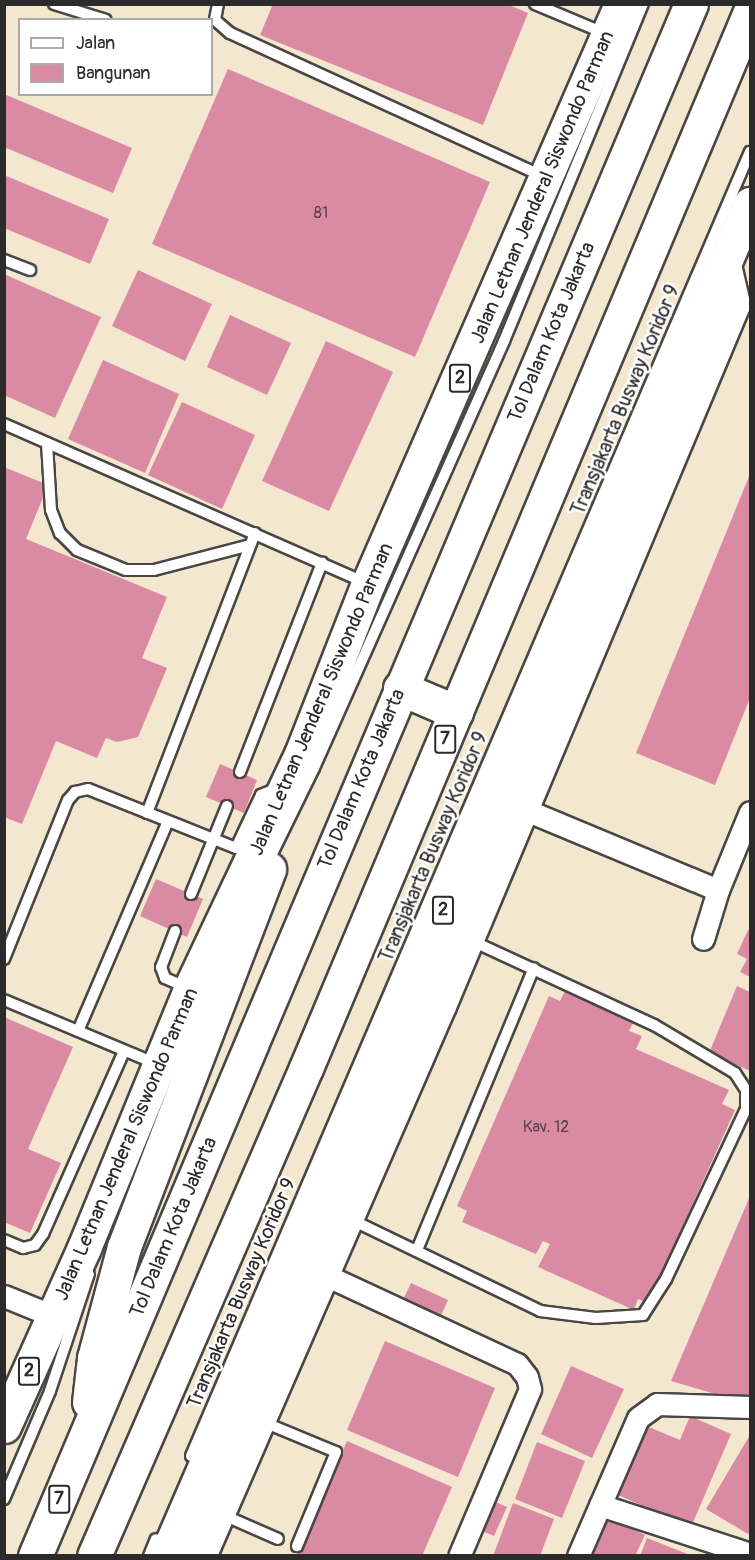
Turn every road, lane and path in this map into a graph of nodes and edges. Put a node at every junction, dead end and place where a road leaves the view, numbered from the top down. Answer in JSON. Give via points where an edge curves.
{"nodes":[{"id":1,"x":54,"y":4,"type":"edge"},
{"id":2,"x":218,"y":4,"type":"edge"},
{"id":3,"x":535,"y":4,"type":"edge"},
{"id":4,"x":621,"y":4,"type":"edge"},
{"id":5,"x":643,"y":4,"type":"edge"},
{"id":6,"x":691,"y":4,"type":"edge"},
{"id":7,"x":750,"y":12,"type":"edge"},
{"id":8,"x":100,"y":18,"type":"edge"},
{"id":9,"x":213,"y":20,"type":"edge"},
{"id":10,"x":609,"y":35,"type":"junction"},
{"id":11,"x":750,"y":152,"type":"edge"},
{"id":12,"x":548,"y":178,"type":"junction"},
{"id":13,"x":750,"y":204,"type":"edge"},
{"id":14,"x":4,"y":260,"type":"edge"},
{"id":15,"x":724,"y":266,"type":"junction"},
{"id":16,"x":30,"y":270,"type":"dead end"},
{"id":17,"x":4,"y":424,"type":"edge"},
{"id":18,"x":47,"y":443,"type":"junction"},
{"id":19,"x":255,"y":533,"type":"junction"},
{"id":20,"x":250,"y":545,"type":"junction"},
{"id":21,"x":322,"y":563,"type":"junction"},
{"id":22,"x":368,"y":584,"type":"junction"},
{"id":23,"x":400,"y":688,"type":"junction"},
{"id":24,"x":456,"y":712,"type":"junction"},
{"id":25,"x":302,"y":752,"type":"junction"},
{"id":26,"x":240,"y":772,"type":"dead end"},
{"id":27,"x":285,"y":790,"type":"junction"},
{"id":28,"x":227,"y":806,"type":"dead end"},
{"id":29,"x":521,"y":808,"type":"junction"},
{"id":30,"x":750,"y":812,"type":"edge"},
{"id":31,"x":147,"y":813,"type":"junction"},
{"id":32,"x":168,"y":821,"type":"junction"},
{"id":33,"x":214,"y":840,"type":"junction"},
{"id":34,"x":278,"y":843,"type":"junction"},
{"id":35,"x":718,"y":890,"type":"junction"},
{"id":36,"x":191,"y":894,"type":"dead end"},
{"id":37,"x":175,"y":931,"type":"dead end"},
{"id":38,"x":466,"y":939,"type":"junction"},
{"id":39,"x":703,"y":939,"type":"dead end"},
{"id":40,"x":225,"y":947,"type":"dead end"},
{"id":41,"x":4,"y":959,"type":"edge"},
{"id":42,"x":534,"y":968,"type":"junction"},
{"id":43,"x":190,"y":989,"type":"junction"},
{"id":44,"x":4,"y":1000,"type":"edge"},
{"id":45,"x":439,"y":1005,"type":"junction"},
{"id":46,"x":391,"y":1029,"type":"junction"},
{"id":47,"x":78,"y":1031,"type":"junction"},
{"id":48,"x":124,"y":1051,"type":"junction"},
{"id":49,"x":162,"y":1073,"type":"junction"},
{"id":50,"x":407,"y":1073,"type":"junction"},
{"id":51,"x":123,"y":1186,"type":"dead end"},
{"id":52,"x":344,"y":1216,"type":"junction"},
{"id":53,"x":4,"y":1240,"type":"edge"},
{"id":54,"x":417,"y":1250,"type":"junction"},
{"id":55,"x":94,"y":1259,"type":"dead end"},
{"id":56,"x":321,"y":1273,"type":"junction"},
{"id":57,"x":4,"y":1296,"type":"edge"},
{"id":58,"x":53,"y":1316,"type":"junction"},
{"id":59,"x":750,"y":1407,"type":"edge"},
{"id":60,"x":258,"y":1420,"type":"junction"},
{"id":61,"x":4,"y":1426,"type":"edge"},
{"id":62,"x":84,"y":1442,"type":"junction"},
{"id":63,"x":186,"y":1468,"type":"dead end"},
{"id":64,"x":4,"y":1498,"type":"edge"},
{"id":65,"x":600,"y":1505,"type":"junction"},
{"id":66,"x":218,"y":1513,"type":"junction"},
{"id":67,"x":163,"y":1523,"type":"dead end"},
{"id":68,"x":278,"y":1539,"type":"dead end"},
{"id":69,"x":297,"y":1546,"type":"dead end"},
{"id":70,"x":750,"y":1554,"type":"edge"},
{"id":71,"x":35,"y":1556,"type":"edge"},
{"id":72,"x":94,"y":1556,"type":"edge"},
{"id":73,"x":148,"y":1556,"type":"edge"},
{"id":74,"x":166,"y":1556,"type":"edge"},
{"id":75,"x":199,"y":1556,"type":"edge"},
{"id":76,"x":459,"y":1556,"type":"edge"},
{"id":77,"x":578,"y":1556,"type":"edge"}],
"edges":[{"from":1,"to":8,"type":"lane"},
{"from":2,"to":9,"type":"lane"},
{"from":3,"to":10,"type":"lane"},
{"from":4,"to":10,"type":"highway","name":"Jalan Letnan Jenderal Siswondo Parman","number":"2"},
{"from":5,"to":34,"type":"lane","via":[[504,341]]},
{"from":6,"to":23,"type":"highway","name":"Tol Dalam Kota Jakarta","number":"7"},
{"from":7,"to":24,"type":"highway","number":"7"},
{"from":9,"to":12,"type":"lane","via":[[230,33]]},
{"from":10,"to":12,"type":"highway","name":"Jalan Letnan Jenderal Siswondo Parman","number":"2"},
{"from":11,"to":63,"type":"lane","name":"Transjakarta Busway Koridor 9"},
{"from":12,"to":22,"type":"highway","name":"Jalan Letnan Jenderal Siswondo Parman","number":"2"},
{"from":13,"to":15,"type":"highway","number":"2"},
{"from":14,"to":16,"type":"lane"},
{"from":15,"to":29,"type":"highway","via":[[733,304]]},
{"from":15,"to":46,"type":"highway","number":"2"},
{"from":17,"to":18,"type":"lane"},
{"from":18,"to":19,"type":"lane"},
{"from":18,"to":20,"type":"lane","via":[[51,510],[60,533],[77,550],[126,570],[154,570]]},
{"from":19,"to":20,"type":"lane"},
{"from":19,"to":21,"type":"lane"},
{"from":20,"to":31,"type":"lane"},
{"from":21,"to":22,"type":"lane"},
{"from":21,"to":26,"type":"lane"},
{"from":22,"to":25,"type":"highway","name":"Jalan Letnan Jenderal Siswondo Parman","number":"2"},
{"from":23,"to":24,"type":"highway"},
{"from":23,"to":62,"type":"highway","name":"Tol Dalam Kota Jakarta","number":"7"},
{"from":24,"to":72,"type":"highway","number":"7"},
{"from":25,"to":27,"type":"highway","name":"Jalan Letnan Jenderal Siswondo Parman","number":"2"},
{"from":25,"to":34,"type":"highway"},
{"from":27,"to":33,"type":"lane","via":[[273,788],[261,795],[236,848]]},
{"from":27,"to":43,"type":"highway","name":"Jalan Letnan Jenderal Siswondo Parman","number":"2"},
{"from":28,"to":33,"type":"lane"},
{"from":29,"to":35,"type":"street"},
{"from":29,"to":38,"type":"highway"},
{"from":30,"to":35,"type":"street"},
{"from":31,"to":32,"type":"lane"},
{"from":31,"to":41,"type":"lane","via":[[88,789],[75,792],[68,800]]},
{"from":32,"to":33,"type":"lane"},
{"from":32,"to":47,"type":"lane"},
{"from":33,"to":36,"type":"lane"},
{"from":34,"to":40,"type":"lane"},
{"from":34,"to":62,"type":"highway","via":[[124,1247],[94,1358]]},
{"from":35,"to":39,"type":"street"},
{"from":37,"to":43,"type":"lane","via":[[161,967],[165,978]]},
{"from":38,"to":42,"type":"lane"},
{"from":38,"to":45,"type":"highway"},
{"from":42,"to":54,"type":"lane"},
{"from":42,"to":54,"type":"lane","via":[[654,1025],[735,1073],[746,1090],[746,1109],[666,1279],[643,1315],[596,1318],[540,1311]]},
{"from":43,"to":49,"type":"highway","name":"Jalan Letnan Jenderal Siswondo Parman","number":"2"},
{"from":44,"to":47,"type":"lane"},
{"from":45,"to":46,"type":"highway"},
{"from":45,"to":50,"type":"highway"},
{"from":46,"to":50,"type":"highway"},
{"from":46,"to":74,"type":"highway","number":"2"},
{"from":47,"to":48,"type":"lane"},
{"from":48,"to":49,"type":"lane"},
{"from":48,"to":53,"type":"lane","via":[[43,1234],[35,1245],[23,1248]]},
{"from":49,"to":51,"type":"lane"},
{"from":49,"to":58,"type":"highway","name":"Jalan Letnan Jenderal Siswondo Parman","number":"2"},
{"from":50,"to":52,"type":"highway"},
{"from":52,"to":54,"type":"lane"},
{"from":52,"to":56,"type":"highway"},
{"from":55,"to":64,"type":"lane","via":[[50,1391]]},
{"from":56,"to":60,"type":"highway"},
{"from":56,"to":76,"type":"street","via":[[518,1364],[527,1377],[530,1389]]},
{"from":57,"to":58,"type":"street"},
{"from":58,"to":61,"type":"highway","name":"Jalan Letnan Jenderal Siswondo Parman","number":"2"},
{"from":59,"to":65,"type":"street","via":[[657,1404],[638,1418]]},
{"from":60,"to":66,"type":"highway"},
{"from":60,"to":69,"type":"lane","via":[[336,1452]]},
{"from":62,"to":71,"type":"highway","name":"Tol Dalam Kota Jakarta","number":"7"},
{"from":65,"to":70,"type":"street"},
{"from":65,"to":77,"type":"street"},
{"from":66,"to":68,"type":"lane"},
{"from":66,"to":75,"type":"highway"},
{"from":67,"to":73,"type":"lane"}]}
